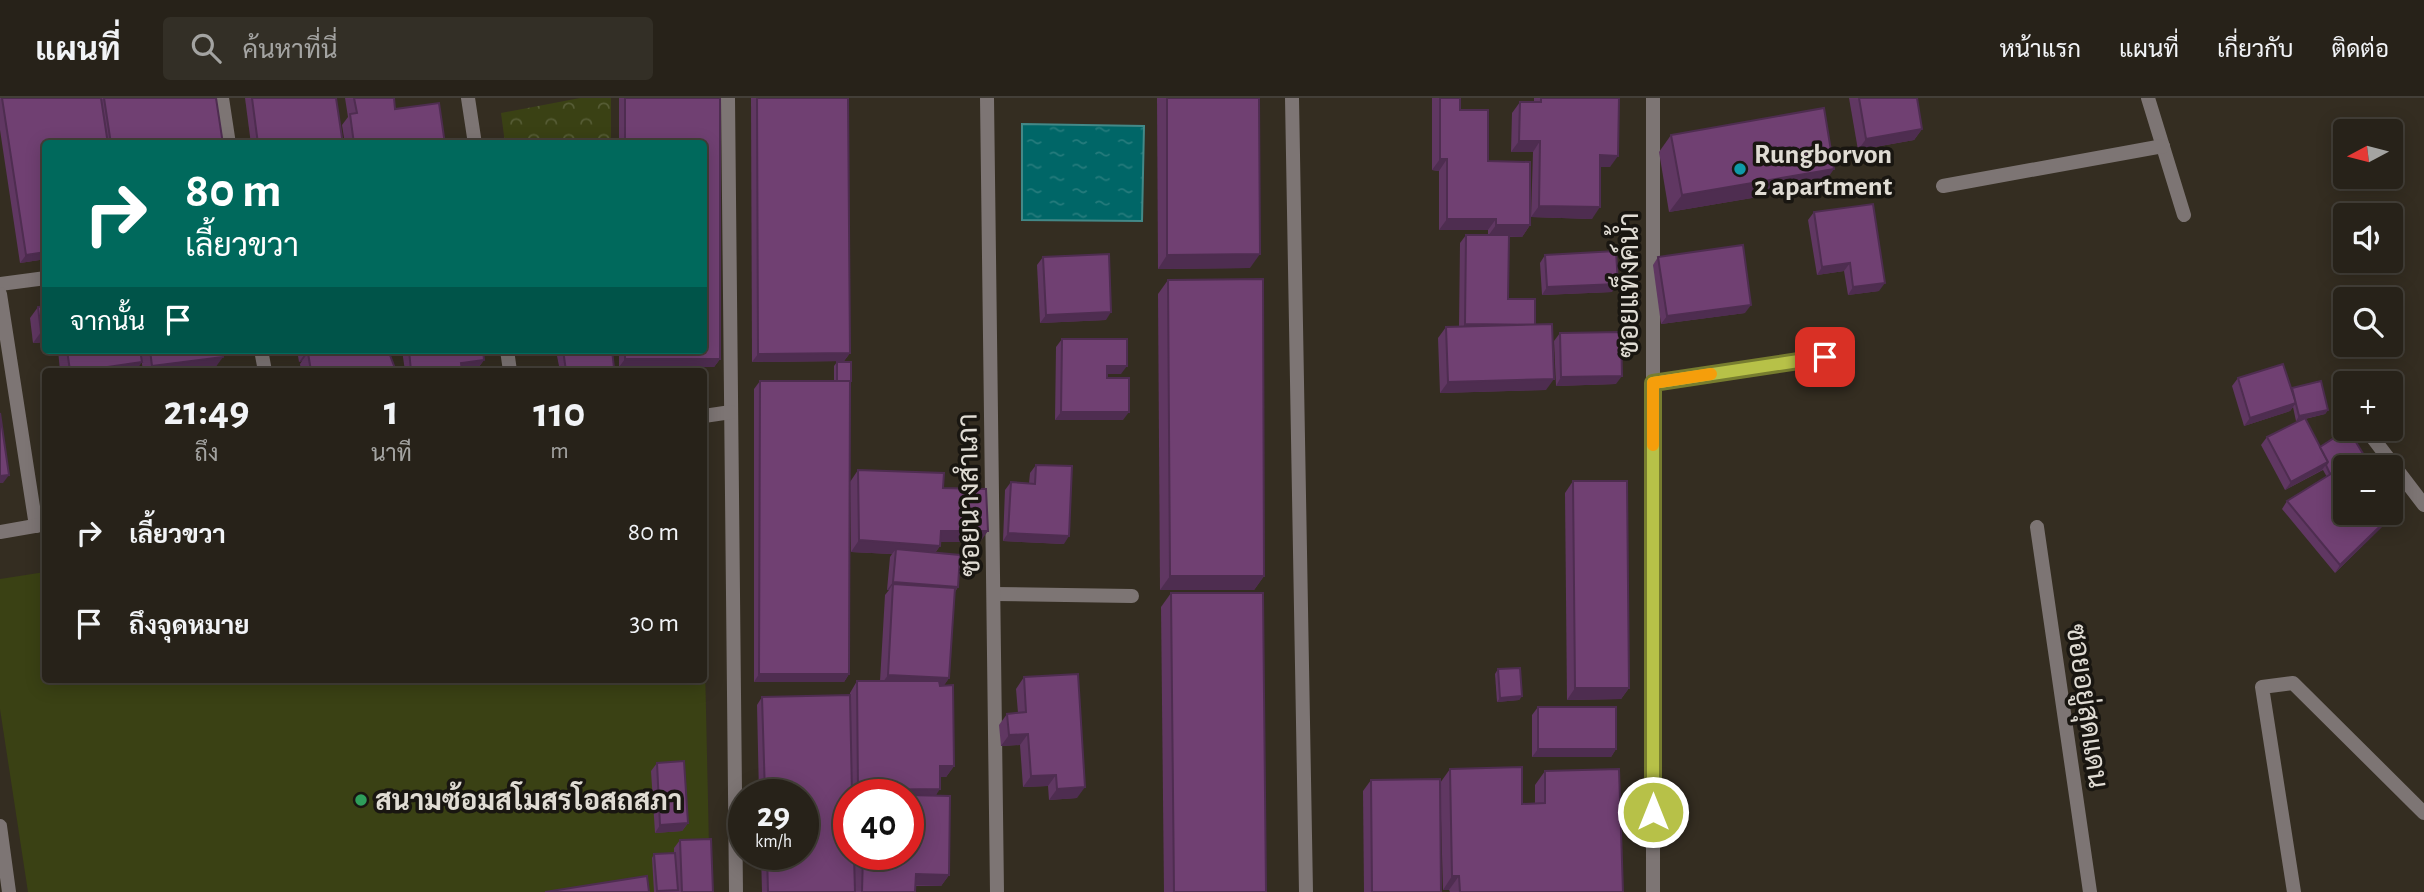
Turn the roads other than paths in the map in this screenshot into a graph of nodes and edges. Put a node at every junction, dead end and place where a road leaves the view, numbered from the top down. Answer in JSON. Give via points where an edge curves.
{"nodes":[{"id":1,"x":222,"y":98,"type":"edge"},
{"id":2,"x":468,"y":98,"type":"edge"},
{"id":3,"x":728,"y":98,"type":"edge"},
{"id":4,"x":988,"y":98,"type":"edge"},
{"id":5,"x":1292,"y":98,"type":"edge"},
{"id":6,"x":1653,"y":98,"type":"edge"},
{"id":7,"x":2148,"y":98,"type":"edge"},
{"id":8,"x":228,"y":140,"type":"edge"},
{"id":9,"x":474,"y":140,"type":"edge"},
{"id":10,"x":2163,"y":146,"type":"junction"},
{"id":11,"x":1943,"y":186,"type":"dead end"},
{"id":12,"x":2184,"y":215,"type":"dead end"},
{"id":13,"x":42,"y":279,"type":"edge"},
{"id":14,"x":0,"y":284,"type":"edge"},
{"id":15,"x":0,"y":294,"type":"edge"},
{"id":16,"x":1825,"y":357,"type":"dead end"},
{"id":17,"x":1653,"y":383,"type":"junction"},
{"id":18,"x":731,"y":412,"type":"junction"},
{"id":19,"x":707,"y":416,"type":"edge"},
{"id":20,"x":2376,"y":441,"type":"edge"},
{"id":21,"x":2421,"y":497,"type":"edge"},
{"id":22,"x":41,"y":525,"type":"edge"},
{"id":23,"x":2037,"y":527,"type":"dead end"},
{"id":24,"x":0,"y":532,"type":"edge"},
{"id":25,"x":993,"y":594,"type":"junction"},
{"id":26,"x":1132,"y":596,"type":"dead end"},
{"id":27,"x":2424,"y":814,"type":"edge"},
{"id":28,"x":0,"y":826,"type":"edge"},
{"id":29,"x":6,"y":892,"type":"edge"},
{"id":30,"x":736,"y":892,"type":"edge"},
{"id":31,"x":997,"y":892,"type":"edge"},
{"id":32,"x":1306,"y":892,"type":"edge"},
{"id":33,"x":1653,"y":892,"type":"edge"},
{"id":34,"x":2090,"y":892,"type":"edge"},
{"id":35,"x":2294,"y":892,"type":"edge"}],
"edges":[{"from":1,"to":8,"type":"street"},
{"from":2,"to":9,"type":"street"},
{"from":3,"to":18,"type":"street"},
{"from":4,"to":25,"type":"street","name":"ซอยนางสำเภา"},
{"from":5,"to":32,"type":"street"},
{"from":6,"to":17,"type":"street","name":"ซอยแท็งค์น้ำ"},
{"from":7,"to":10,"type":"street"},
{"from":10,"to":11,"type":"street"},
{"from":10,"to":12,"type":"street"},
{"from":13,"to":14,"type":"street"},
{"from":15,"to":22,"type":"street"},
{"from":16,"to":17,"type":"street"},
{"from":17,"to":33,"type":"street","name":"ซอยแท็งค์น้ำ"},
{"from":18,"to":19,"type":"street"},
{"from":18,"to":30,"type":"street"},
{"from":20,"to":21,"type":"street"},
{"from":22,"to":24,"type":"street"},
{"from":23,"to":34,"type":"street","name":"ซอยอยู่สุดแดน"},
{"from":25,"to":26,"type":"street"},
{"from":25,"to":31,"type":"street","name":"ซอยนางสำเภา"},
{"from":27,"to":35,"type":"street","via":[[2293,683],[2262,687]]},
{"from":28,"to":29,"type":"street"}]}
